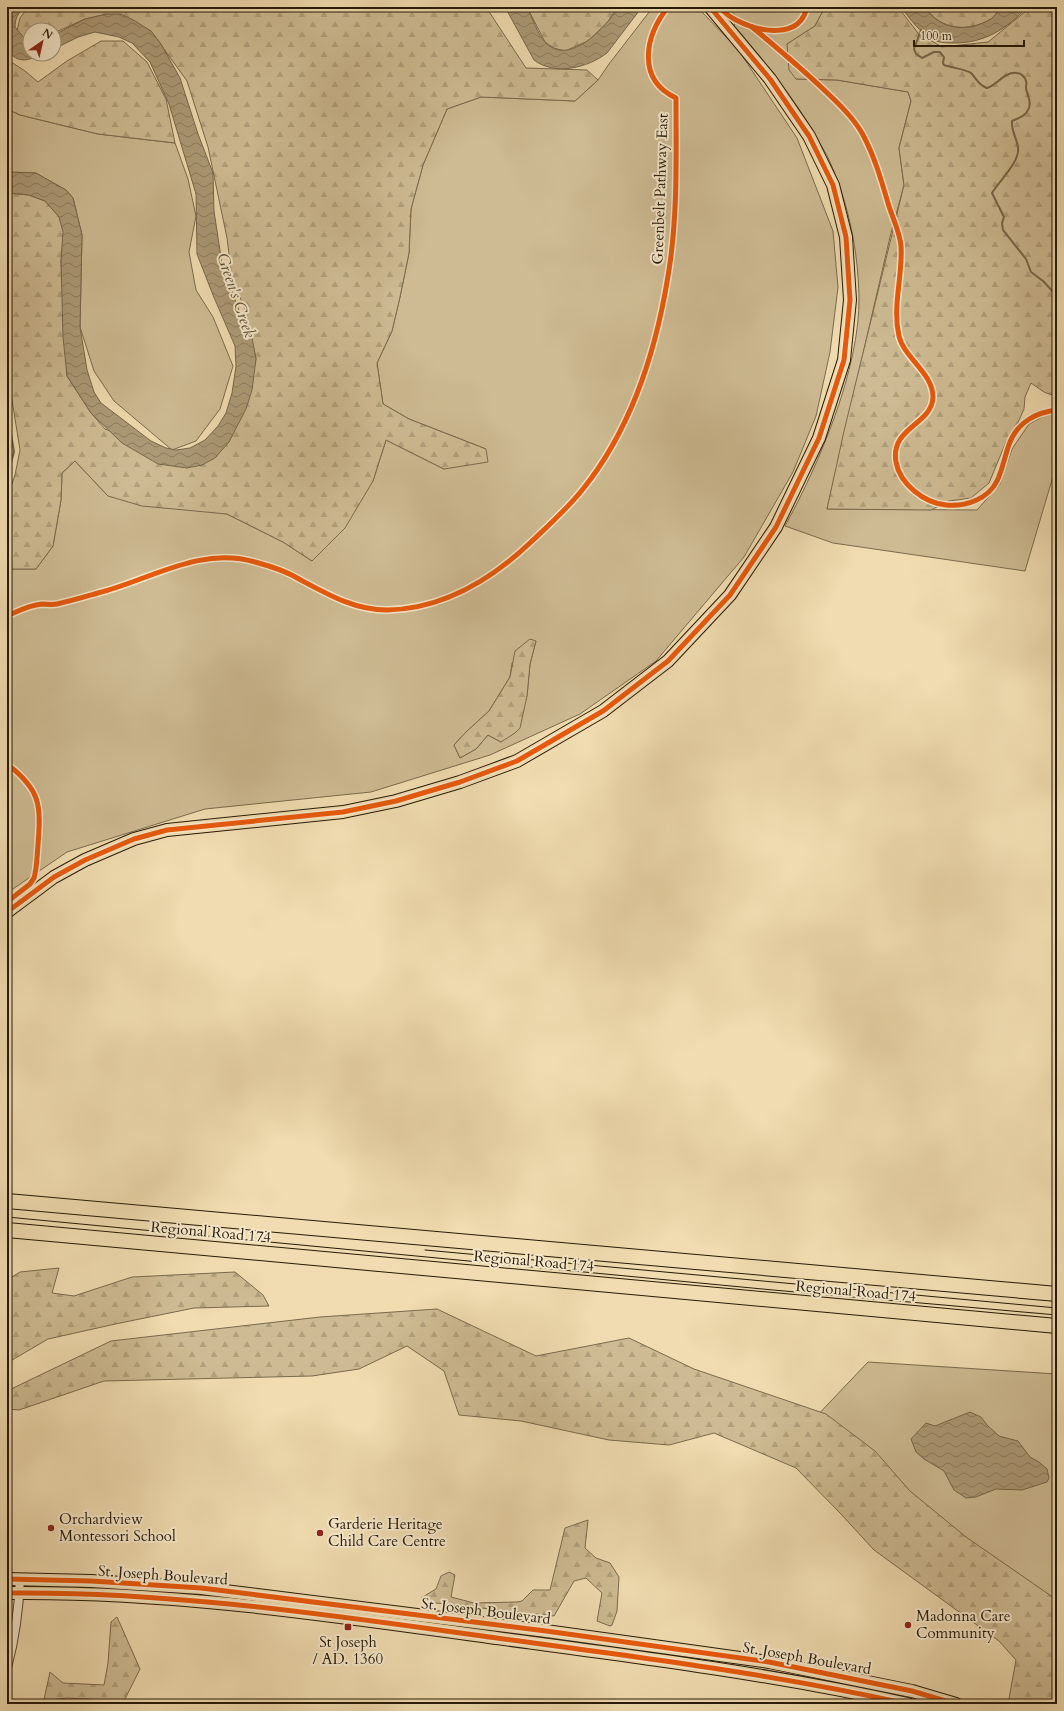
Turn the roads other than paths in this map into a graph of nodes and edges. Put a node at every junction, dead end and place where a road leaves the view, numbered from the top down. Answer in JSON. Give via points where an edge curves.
{"nodes":[{"id":1,"x":710,"y":7,"type":"edge"},
{"id":2,"x":7,"y":912,"type":"edge"},
{"id":3,"x":7,"y":1201,"type":"edge"},
{"id":4,"x":7,"y":1230,"type":"edge"},
{"id":5,"x":1057,"y":1294,"type":"edge"},
{"id":6,"x":1057,"y":1326,"type":"edge"},
{"id":7,"x":7,"y":1578,"type":"edge"},
{"id":8,"x":20,"y":1578,"type":"junction"},
{"id":9,"x":201,"y":1588,"type":"junction"},
{"id":10,"x":7,"y":1593,"type":"edge"},
{"id":11,"x":19,"y":1593,"type":"junction"},
{"id":12,"x":201,"y":1601,"type":"junction"},
{"id":13,"x":326,"y":1608,"type":"junction"},
{"id":14,"x":671,"y":1648,"type":"junction"},
{"id":15,"x":670,"y":1662,"type":"junction"},
{"id":16,"x":7,"y":1668,"type":"edge"},
{"id":17,"x":856,"y":1679,"type":"junction"},
{"id":18,"x":854,"y":1692,"type":"junction"},
{"id":19,"x":908,"y":1704,"type":"edge"},
{"id":20,"x":956,"y":1704,"type":"edge"}],
"edges":[{"from":1,"to":2,"type":"main road","via":[[770,79],[809,136],[833,185],[846,237],[850,300],[844,360],[819,438],[776,527],[730,595],[668,661],[603,712],[517,761],[460,782],[396,801],[343,812],[167,830],[134,839],[85,860],[54,877]]},
{"from":3,"to":5,"type":"highway","name":"Regional Road 174"},
{"from":4,"to":6,"type":"highway","name":"Regional Road 174"},
{"from":7,"to":8,"type":"main road","name":"St. Joseph Boulevard"},
{"from":8,"to":9,"type":"main road","name":"St. Joseph Boulevard"},
{"from":8,"to":11,"type":"street"},
{"from":9,"to":12,"type":"main road"},
{"from":9,"to":13,"type":"main road","name":"St. Joseph Boulevard"},
{"from":10,"to":11,"type":"main road","name":"St. Joseph Boulevard"},
{"from":11,"to":12,"type":"main road","name":"St. Joseph Boulevard","via":[[109,1594]]},
{"from":11,"to":16,"type":"street","via":[[19,1610]]},
{"from":12,"to":13,"type":"main road","name":"St. Joseph Boulevard"},
{"from":13,"to":14,"type":"main road","name":"St. Joseph Boulevard"},
{"from":13,"to":15,"type":"main road","name":"St. Joseph Boulevard"},
{"from":14,"to":15,"type":"main road"},
{"from":14,"to":17,"type":"main road","name":"St. Joseph Boulevard","via":[[770,1662]]},
{"from":15,"to":18,"type":"main road","name":"St. Joseph Boulevard"},
{"from":17,"to":18,"type":"main road"},
{"from":17,"to":20,"type":"main road","name":"St. Joseph Boulevard"},
{"from":18,"to":19,"type":"main road","name":"St. Joseph Boulevard"}]}
